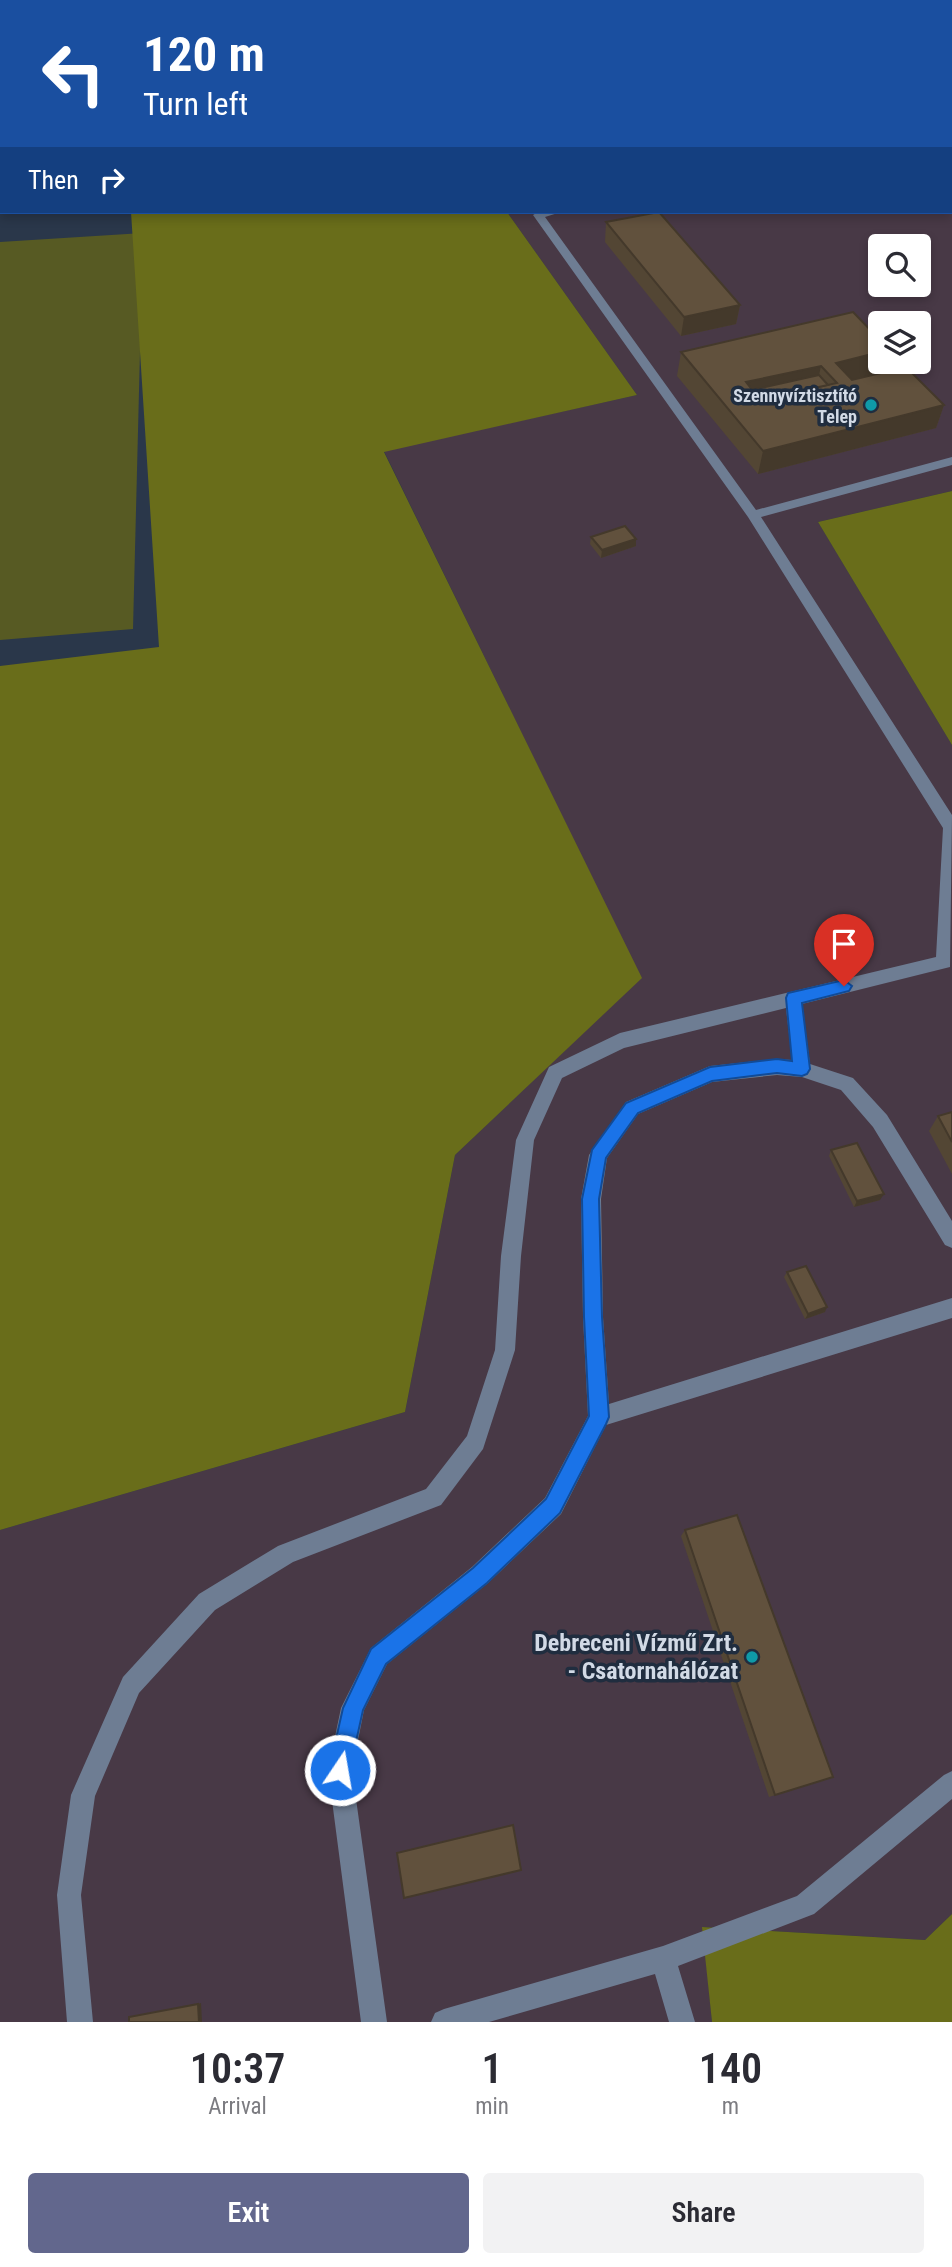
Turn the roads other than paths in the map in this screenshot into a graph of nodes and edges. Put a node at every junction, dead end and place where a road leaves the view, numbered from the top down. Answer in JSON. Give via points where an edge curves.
{"nodes":[{"id":1,"x":544,"y":214,"type":"edge"},
{"id":2,"x":952,"y":461,"type":"edge"},
{"id":3,"x":753,"y":515,"type":"junction"},
{"id":4,"x":951,"y":827,"type":"edge"},
{"id":5,"x":948,"y":961,"type":"edge"},
{"id":6,"x":793,"y":998,"type":"junction"},
{"id":7,"x":802,"y":1069,"type":"junction"},
{"id":8,"x":952,"y":1239,"type":"edge"},
{"id":9,"x":952,"y":1308,"type":"edge"},
{"id":10,"x":599,"y":1417,"type":"junction"},
{"id":11,"x":952,"y":1783,"type":"edge"},
{"id":12,"x":663,"y":1959,"type":"junction"},
{"id":13,"x":449,"y":2021,"type":"edge"},
{"id":14,"x":80,"y":2022,"type":"edge"},
{"id":15,"x":374,"y":2022,"type":"edge"},
{"id":16,"x":682,"y":2022,"type":"edge"}],
"edges":[{"from":1,"to":3,"type":"lane","via":[[538,215]]},
{"from":2,"to":3,"type":"lane"},
{"from":3,"to":4,"type":"lane"},
{"from":4,"to":5,"type":"lane"},
{"from":5,"to":6,"type":"lane"},
{"from":6,"to":7,"type":"lane"},
{"from":6,"to":14,"type":"lane","via":[[620,1041],[555,1073],[525,1140],[505,1350],[476,1442],[433,1497],[286,1554],[207,1602],[131,1685],[83,1795],[69,1895]]},
{"from":7,"to":8,"type":"lane","via":[[846,1084],[880,1121]]},
{"from":7,"to":10,"type":"lane","via":[[777,1066],[710,1074],[632,1108],[598,1155],[591,1199]]},
{"from":9,"to":10,"type":"lane"},
{"from":10,"to":15,"type":"lane","via":[[553,1506],[480,1575],[379,1656],[353,1708],[340,1770]]},
{"from":11,"to":12,"type":"lane","via":[[805,1905]]},
{"from":12,"to":13,"type":"lane"},
{"from":12,"to":16,"type":"lane"}]}
